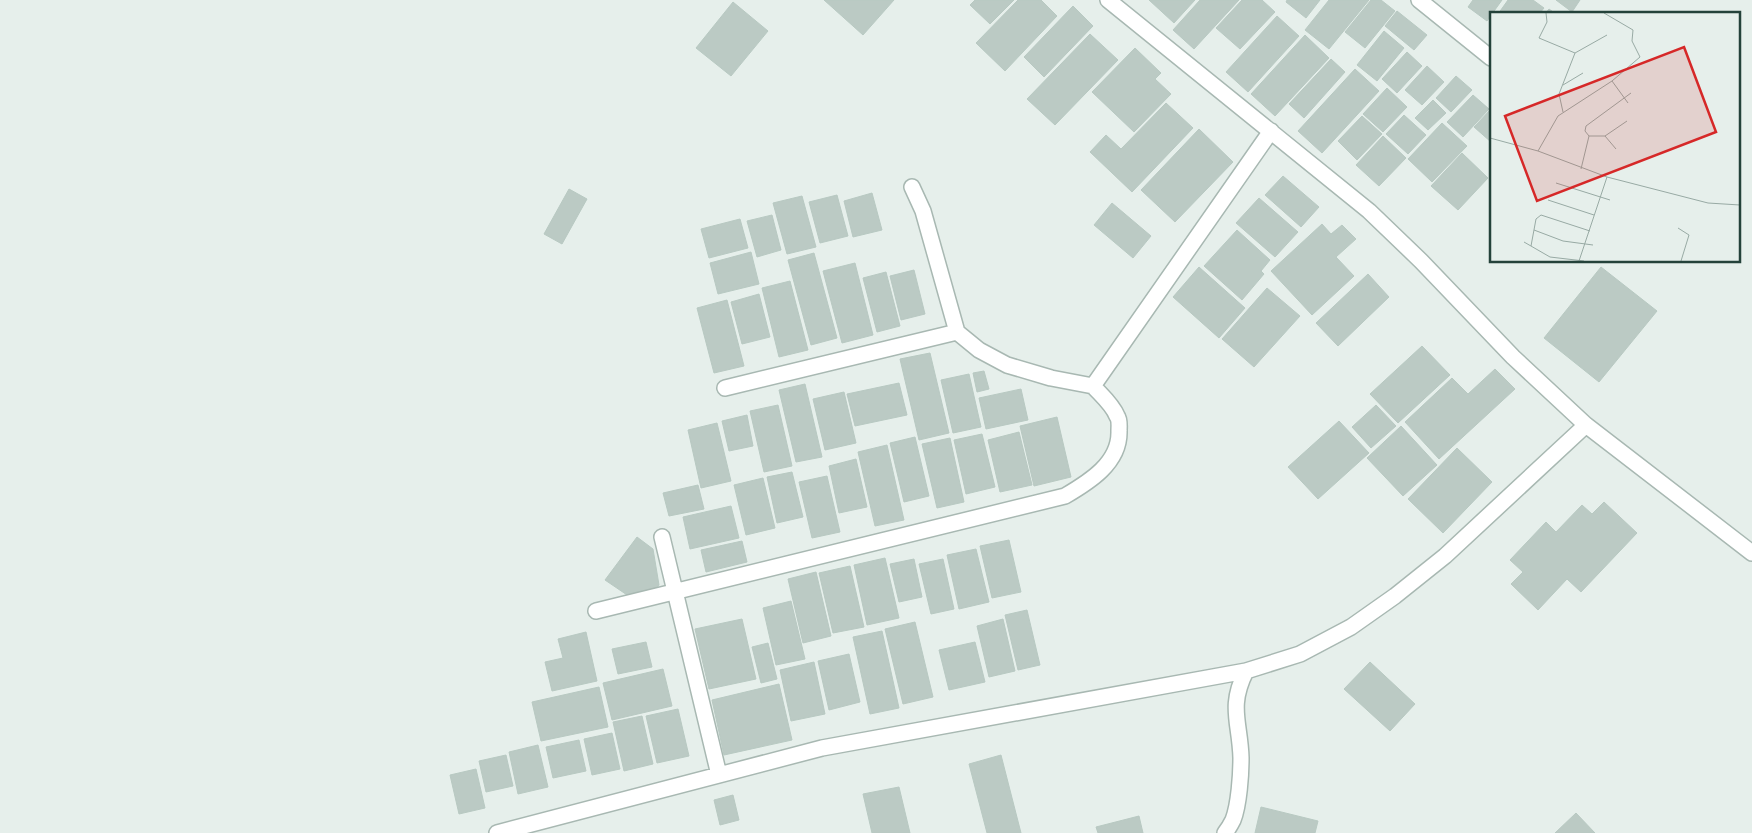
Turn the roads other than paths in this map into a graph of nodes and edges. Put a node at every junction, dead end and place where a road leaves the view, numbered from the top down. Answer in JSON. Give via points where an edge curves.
{"nodes":[{"id":1,"x":1108,"y":0,"type":"edge"},
{"id":2,"x":1419,"y":0,"type":"edge"},
{"id":3,"x":1490,"y":57,"type":"edge"},
{"id":4,"x":1272,"y":131,"type":"junction"},
{"id":5,"x":912,"y":187,"type":"dead end"},
{"id":6,"x":957,"y":332,"type":"junction"},
{"id":7,"x":1093,"y":386,"type":"junction"},
{"id":8,"x":725,"y":388,"type":"dead end"},
{"id":9,"x":1586,"y":425,"type":"junction"},
{"id":10,"x":662,"y":537,"type":"dead end"},
{"id":11,"x":1752,"y":553,"type":"edge"},
{"id":12,"x":676,"y":592,"type":"junction"},
{"id":13,"x":596,"y":611,"type":"dead end"},
{"id":14,"x":1246,"y":671,"type":"junction"},
{"id":15,"x":719,"y":775,"type":"junction"},
{"id":16,"x":497,"y":833,"type":"edge"},
{"id":17,"x":1225,"y":833,"type":"edge"}],
"edges":[{"from":1,"to":4,"type":"street"},
{"from":2,"to":3,"type":"street"},
{"from":4,"to":7,"type":"street"},
{"from":4,"to":9,"type":"street","via":[[1369,211],[1513,357]]},
{"from":5,"to":6,"type":"street","via":[[923,211]]},
{"from":6,"to":7,"type":"street","via":[[979,350],[1007,365]]},
{"from":6,"to":8,"type":"street"},
{"from":7,"to":12,"type":"street","via":[[1119,418],[1119,439],[1110,462],[1089,482],[1065,496]]},
{"from":9,"to":11,"type":"street"},
{"from":9,"to":14,"type":"street","via":[[1445,556],[1388,601],[1351,627],[1300,654]]},
{"from":10,"to":12,"type":"street"},
{"from":12,"to":13,"type":"street"},
{"from":12,"to":15,"type":"street"},
{"from":14,"to":15,"type":"street","via":[[822,748]]},
{"from":14,"to":17,"type":"street","via":[[1238,686],[1235,702],[1241,758],[1238,798],[1234,818]]},
{"from":15,"to":16,"type":"street"}]}
